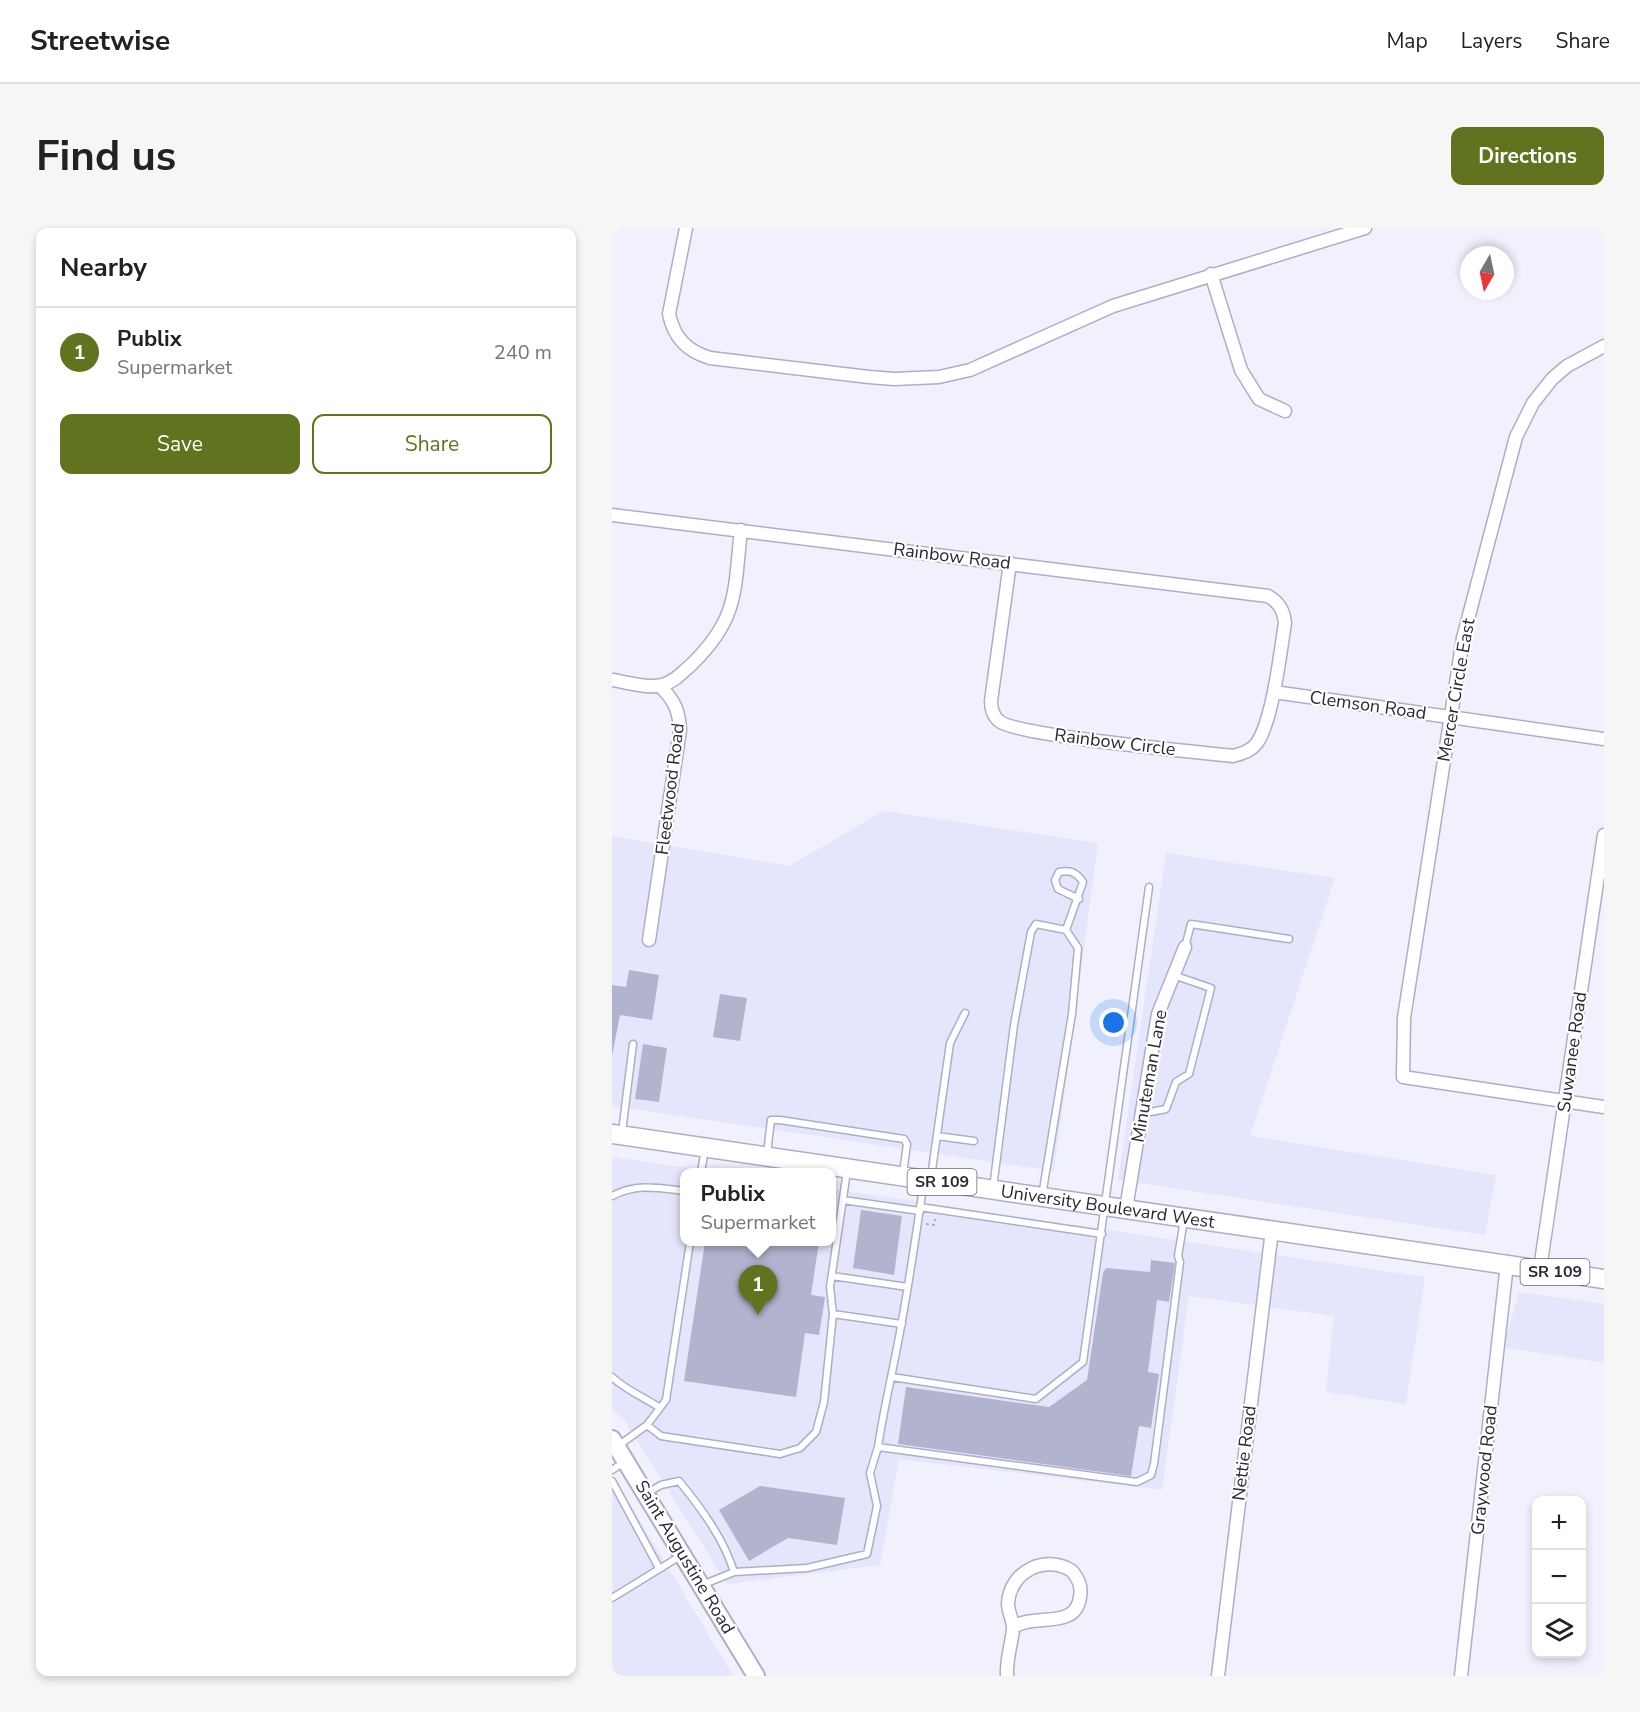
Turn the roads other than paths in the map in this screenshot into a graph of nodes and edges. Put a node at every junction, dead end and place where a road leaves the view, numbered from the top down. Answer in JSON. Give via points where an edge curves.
{"nodes":[{"id":1,"x":686,"y":228,"type":"edge"},
{"id":2,"x":1365,"y":228,"type":"edge"},
{"id":3,"x":1210,"y":274,"type":"junction"},
{"id":4,"x":1604,"y":346,"type":"edge"},
{"id":5,"x":1284,"y":411,"type":"dead end"},
{"id":6,"x":612,"y":515,"type":"edge"},
{"id":7,"x":741,"y":530,"type":"junction"},
{"id":8,"x":1010,"y":563,"type":"junction"},
{"id":9,"x":1284,"y":613,"type":"joint"},
{"id":10,"x":612,"y":680,"type":"edge"},
{"id":11,"x":660,"y":686,"type":"junction"},
{"id":12,"x":1274,"y":692,"type":"junction"},
{"id":13,"x":1450,"y":716,"type":"junction"},
{"id":14,"x":1604,"y":739,"type":"edge"},
{"id":15,"x":1604,"y":835,"type":"edge"},
{"id":16,"x":1149,"y":887,"type":"dead end"},
{"id":17,"x":1079,"y":899,"type":"junction"},
{"id":18,"x":1066,"y":930,"type":"junction"},
{"id":19,"x":1289,"y":939,"type":"dead end"},
{"id":20,"x":649,"y":940,"type":"dead end"},
{"id":21,"x":1185,"y":947,"type":"joint"},
{"id":22,"x":1172,"y":975,"type":"junction"},
{"id":23,"x":965,"y":1013,"type":"dead end"},
{"id":24,"x":633,"y":1044,"type":"dead end"},
{"id":25,"x":1565,"y":1102,"type":"junction"},
{"id":26,"x":1604,"y":1107,"type":"edge"},
{"id":27,"x":1140,"y":1114,"type":"junction"},
{"id":28,"x":617,"y":1135,"type":"edge"},
{"id":29,"x":937,"y":1136,"type":"junction"},
{"id":30,"x":974,"y":1141,"type":"dead end"},
{"id":31,"x":705,"y":1148,"type":"junction"},
{"id":32,"x":766,"y":1157,"type":"junction"},
{"id":33,"x":702,"y":1168,"type":"edge"},
{"id":34,"x":847,"y":1168,"type":"junction"},
{"id":35,"x":903,"y":1177,"type":"junction"},
{"id":36,"x":927,"y":1180,"type":"junction"},
{"id":37,"x":993,"y":1190,"type":"junction"},
{"id":38,"x":680,"y":1191,"type":"edge"},
{"id":39,"x":612,"y":1196,"type":"edge"},
{"id":40,"x":1042,"y":1197,"type":"junction"},
{"id":41,"x":843,"y":1200,"type":"junction"},
{"id":42,"x":1107,"y":1206,"type":"junction"},
{"id":43,"x":920,"y":1209,"type":"junction"},
{"id":44,"x":1126,"y":1209,"type":"junction"},
{"id":45,"x":1185,"y":1217,"type":"junction"},
{"id":46,"x":836,"y":1219,"type":"edge"},
{"id":47,"x":840,"y":1219,"type":"junction"},
{"id":48,"x":1272,"y":1230,"type":"junction"},
{"id":49,"x":1102,"y":1234,"type":"junction"},
{"id":50,"x":689,"y":1246,"type":"edge"},
{"id":51,"x":1507,"y":1264,"type":"junction"},
{"id":52,"x":1540,"y":1269,"type":"junction"},
{"id":53,"x":832,"y":1276,"type":"junction"},
{"id":54,"x":1604,"y":1279,"type":"edge"},
{"id":55,"x":908,"y":1287,"type":"junction"},
{"id":56,"x":833,"y":1314,"type":"junction"},
{"id":57,"x":902,"y":1324,"type":"junction"},
{"id":58,"x":612,"y":1377,"type":"edge"},
{"id":59,"x":892,"y":1377,"type":"junction"},
{"id":60,"x":660,"y":1408,"type":"junction"},
{"id":61,"x":647,"y":1425,"type":"junction"},
{"id":62,"x":615,"y":1443,"type":"edge"},
{"id":63,"x":878,"y":1447,"type":"junction"},
{"id":64,"x":627,"y":1461,"type":"junction"},
{"id":65,"x":612,"y":1470,"type":"edge"},
{"id":66,"x":613,"y":1486,"type":"edge"},
{"id":67,"x":646,"y":1494,"type":"junction"},
{"id":68,"x":683,"y":1554,"type":"junction"},
{"id":69,"x":659,"y":1568,"type":"junction"},
{"id":70,"x":734,"y":1572,"type":"junction"},
{"id":71,"x":702,"y":1585,"type":"junction"},
{"id":72,"x":612,"y":1598,"type":"edge"},
{"id":73,"x":1013,"y":1628,"type":"junction"},
{"id":74,"x":756,"y":1676,"type":"edge"},
{"id":75,"x":1007,"y":1676,"type":"edge"},
{"id":76,"x":1218,"y":1676,"type":"edge"},
{"id":77,"x":1461,"y":1676,"type":"edge"}],
"edges":[{"from":1,"to":3,"type":"street","via":[[669,314],[677,336],[695,353],[877,378],[939,377],[970,370],[1113,306]]},
{"from":2,"to":3,"type":"street"},
{"from":3,"to":5,"type":"street","via":[[1241,370],[1259,399]]},
{"from":4,"to":13,"type":"street","name":"Mercer Circle East","via":[[1552,379],[1533,402],[1516,437],[1463,638]]},
{"from":6,"to":7,"type":"street","name":"Rainbow Road"},
{"from":7,"to":8,"type":"street","name":"Rainbow Road"},
{"from":7,"to":11,"type":"street","via":[[734,598],[727,620],[699,657]]},
{"from":8,"to":9,"type":"street","name":"Rainbow Road","via":[[1268,596]]},
{"from":8,"to":12,"type":"street","name":"Rainbow Circle","via":[[991,701],[999,722],[1053,734],[1233,756],[1256,745]]},
{"from":9,"to":12,"type":"street","name":"Rainbow Circle"},
{"from":10,"to":11,"type":"street"},
{"from":11,"to":20,"type":"street","name":"Fleetwood Road","via":[[674,700],[680,730]]},
{"from":12,"to":13,"type":"street","name":"Clemson Road"},
{"from":13,"to":14,"type":"street","name":"Clemson Road"},
{"from":13,"to":25,"type":"street","name":"Mercer Circle East","via":[[1404,1018],[1403,1077]]},
{"from":15,"to":25,"type":"street","name":"Suwanee Road"},
{"from":16,"to":42,"type":"lane","via":[[1109,1164]]},
{"from":17,"to":17,"type":"lane","via":[[1083,882],[1068,870],[1059,872],[1055,880],[1059,889]]},
{"from":17,"to":18,"type":"lane"},
{"from":18,"to":37,"type":"lane","via":[[1036,924],[1031,932],[1014,1025]]},
{"from":18,"to":40,"type":"lane","via":[[1078,948],[1072,1014]]},
{"from":19,"to":21,"type":"lane","via":[[1191,924]]},
{"from":21,"to":22,"type":"street","name":"Minuteman Lane"},
{"from":22,"to":27,"type":"street","name":"Minuteman Lane","via":[[1158,1014]]},
{"from":22,"to":27,"type":"lane","via":[[1211,988],[1189,1074],[1176,1082],[1166,1109]]},
{"from":23,"to":29,"type":"lane","via":[[950,1043]]},
{"from":24,"to":28,"type":"lane"},
{"from":25,"to":26,"type":"street"},
{"from":25,"to":52,"type":"street","name":"Suwanee Road"},
{"from":27,"to":44,"type":"street","name":"Minuteman Lane"},
{"from":28,"to":31,"type":"main road","name":"University Boulevard West","number":"SR 109"},
{"from":29,"to":30,"type":"lane"},
{"from":29,"to":36,"type":"lane"},
{"from":31,"to":32,"type":"main road","name":"University Boulevard West","number":"SR 109"},
{"from":31,"to":33,"type":"lane"},
{"from":32,"to":34,"type":"main road","name":"University Boulevard West","number":"SR 109"},
{"from":32,"to":35,"type":"lane","via":[[771,1120],[780,1120],[904,1139],[907,1144]]},
{"from":34,"to":35,"type":"main road","name":"University Boulevard West","number":"SR 109"},
{"from":34,"to":41,"type":"lane"},
{"from":35,"to":36,"type":"main road","name":"University Boulevard West","number":"SR 109"},
{"from":36,"to":37,"type":"main road","name":"University Boulevard West","number":"SR 109"},
{"from":36,"to":43,"type":"lane"},
{"from":37,"to":40,"type":"main road","name":"University Boulevard West","number":"SR 109"},
{"from":38,"to":39,"type":"lane","via":[[643,1186]]},
{"from":40,"to":42,"type":"main road","name":"University Boulevard West","number":"SR 109"},
{"from":41,"to":43,"type":"lane"},
{"from":41,"to":47,"type":"lane"},
{"from":42,"to":44,"type":"main road","name":"University Boulevard West","number":"SR 109"},
{"from":42,"to":49,"type":"lane"},
{"from":43,"to":49,"type":"lane"},
{"from":43,"to":55,"type":"lane"},
{"from":44,"to":45,"type":"main road","name":"University Boulevard West","number":"SR 109"},
{"from":45,"to":48,"type":"main road","name":"University Boulevard West","number":"SR 109"},
{"from":45,"to":63,"type":"lane","via":[[1150,1475],[1137,1482]]},
{"from":46,"to":47,"type":"lane"},
{"from":47,"to":53,"type":"lane"},
{"from":48,"to":51,"type":"main road","name":"University Boulevard West","number":"SR 109"},
{"from":48,"to":76,"type":"street","name":"Nettie Road"},
{"from":49,"to":59,"type":"lane","via":[[1083,1362],[1036,1399]]},
{"from":50,"to":60,"type":"lane","via":[[666,1400]]},
{"from":51,"to":52,"type":"main road","name":"University Boulevard West","number":"SR 109"},
{"from":51,"to":77,"type":"street","name":"Graywood Road"},
{"from":52,"to":54,"type":"main road","name":"University Boulevard West","number":"SR 109"},
{"from":53,"to":55,"type":"lane"},
{"from":53,"to":56,"type":"lane"},
{"from":55,"to":57,"type":"lane"},
{"from":56,"to":57,"type":"lane"},
{"from":56,"to":61,"type":"lane","via":[[824,1401],[816,1432],[800,1448],[780,1454],[755,1451],[661,1436]]},
{"from":57,"to":59,"type":"lane"},
{"from":58,"to":60,"type":"lane"},
{"from":59,"to":63,"type":"lane"},
{"from":60,"to":61,"type":"lane"},
{"from":61,"to":62,"type":"lane"},
{"from":62,"to":64,"type":"main road","name":"Saint Augustine Road"},
{"from":63,"to":70,"type":"lane","via":[[870,1473],[877,1506],[867,1554],[807,1568]]},
{"from":64,"to":65,"type":"lane"},
{"from":64,"to":67,"type":"main road","name":"Saint Augustine Road"},
{"from":66,"to":69,"type":"lane"},
{"from":67,"to":68,"type":"main road","name":"Saint Augustine Road"},
{"from":67,"to":70,"type":"lane","via":[[661,1485],[680,1481],[730,1557]]},
{"from":68,"to":69,"type":"lane"},
{"from":68,"to":71,"type":"main road","name":"Saint Augustine Road"},
{"from":69,"to":72,"type":"lane"},
{"from":70,"to":71,"type":"lane"},
{"from":71,"to":74,"type":"main road","name":"Saint Augustine Road"},
{"from":73,"to":73,"type":"street","via":[[1019,1623],[1060,1619],[1074,1612],[1079,1606],[1081,1589],[1072,1571],[1055,1564],[1039,1565],[1014,1581],[1008,1604]]},
{"from":73,"to":75,"type":"street"}]}
